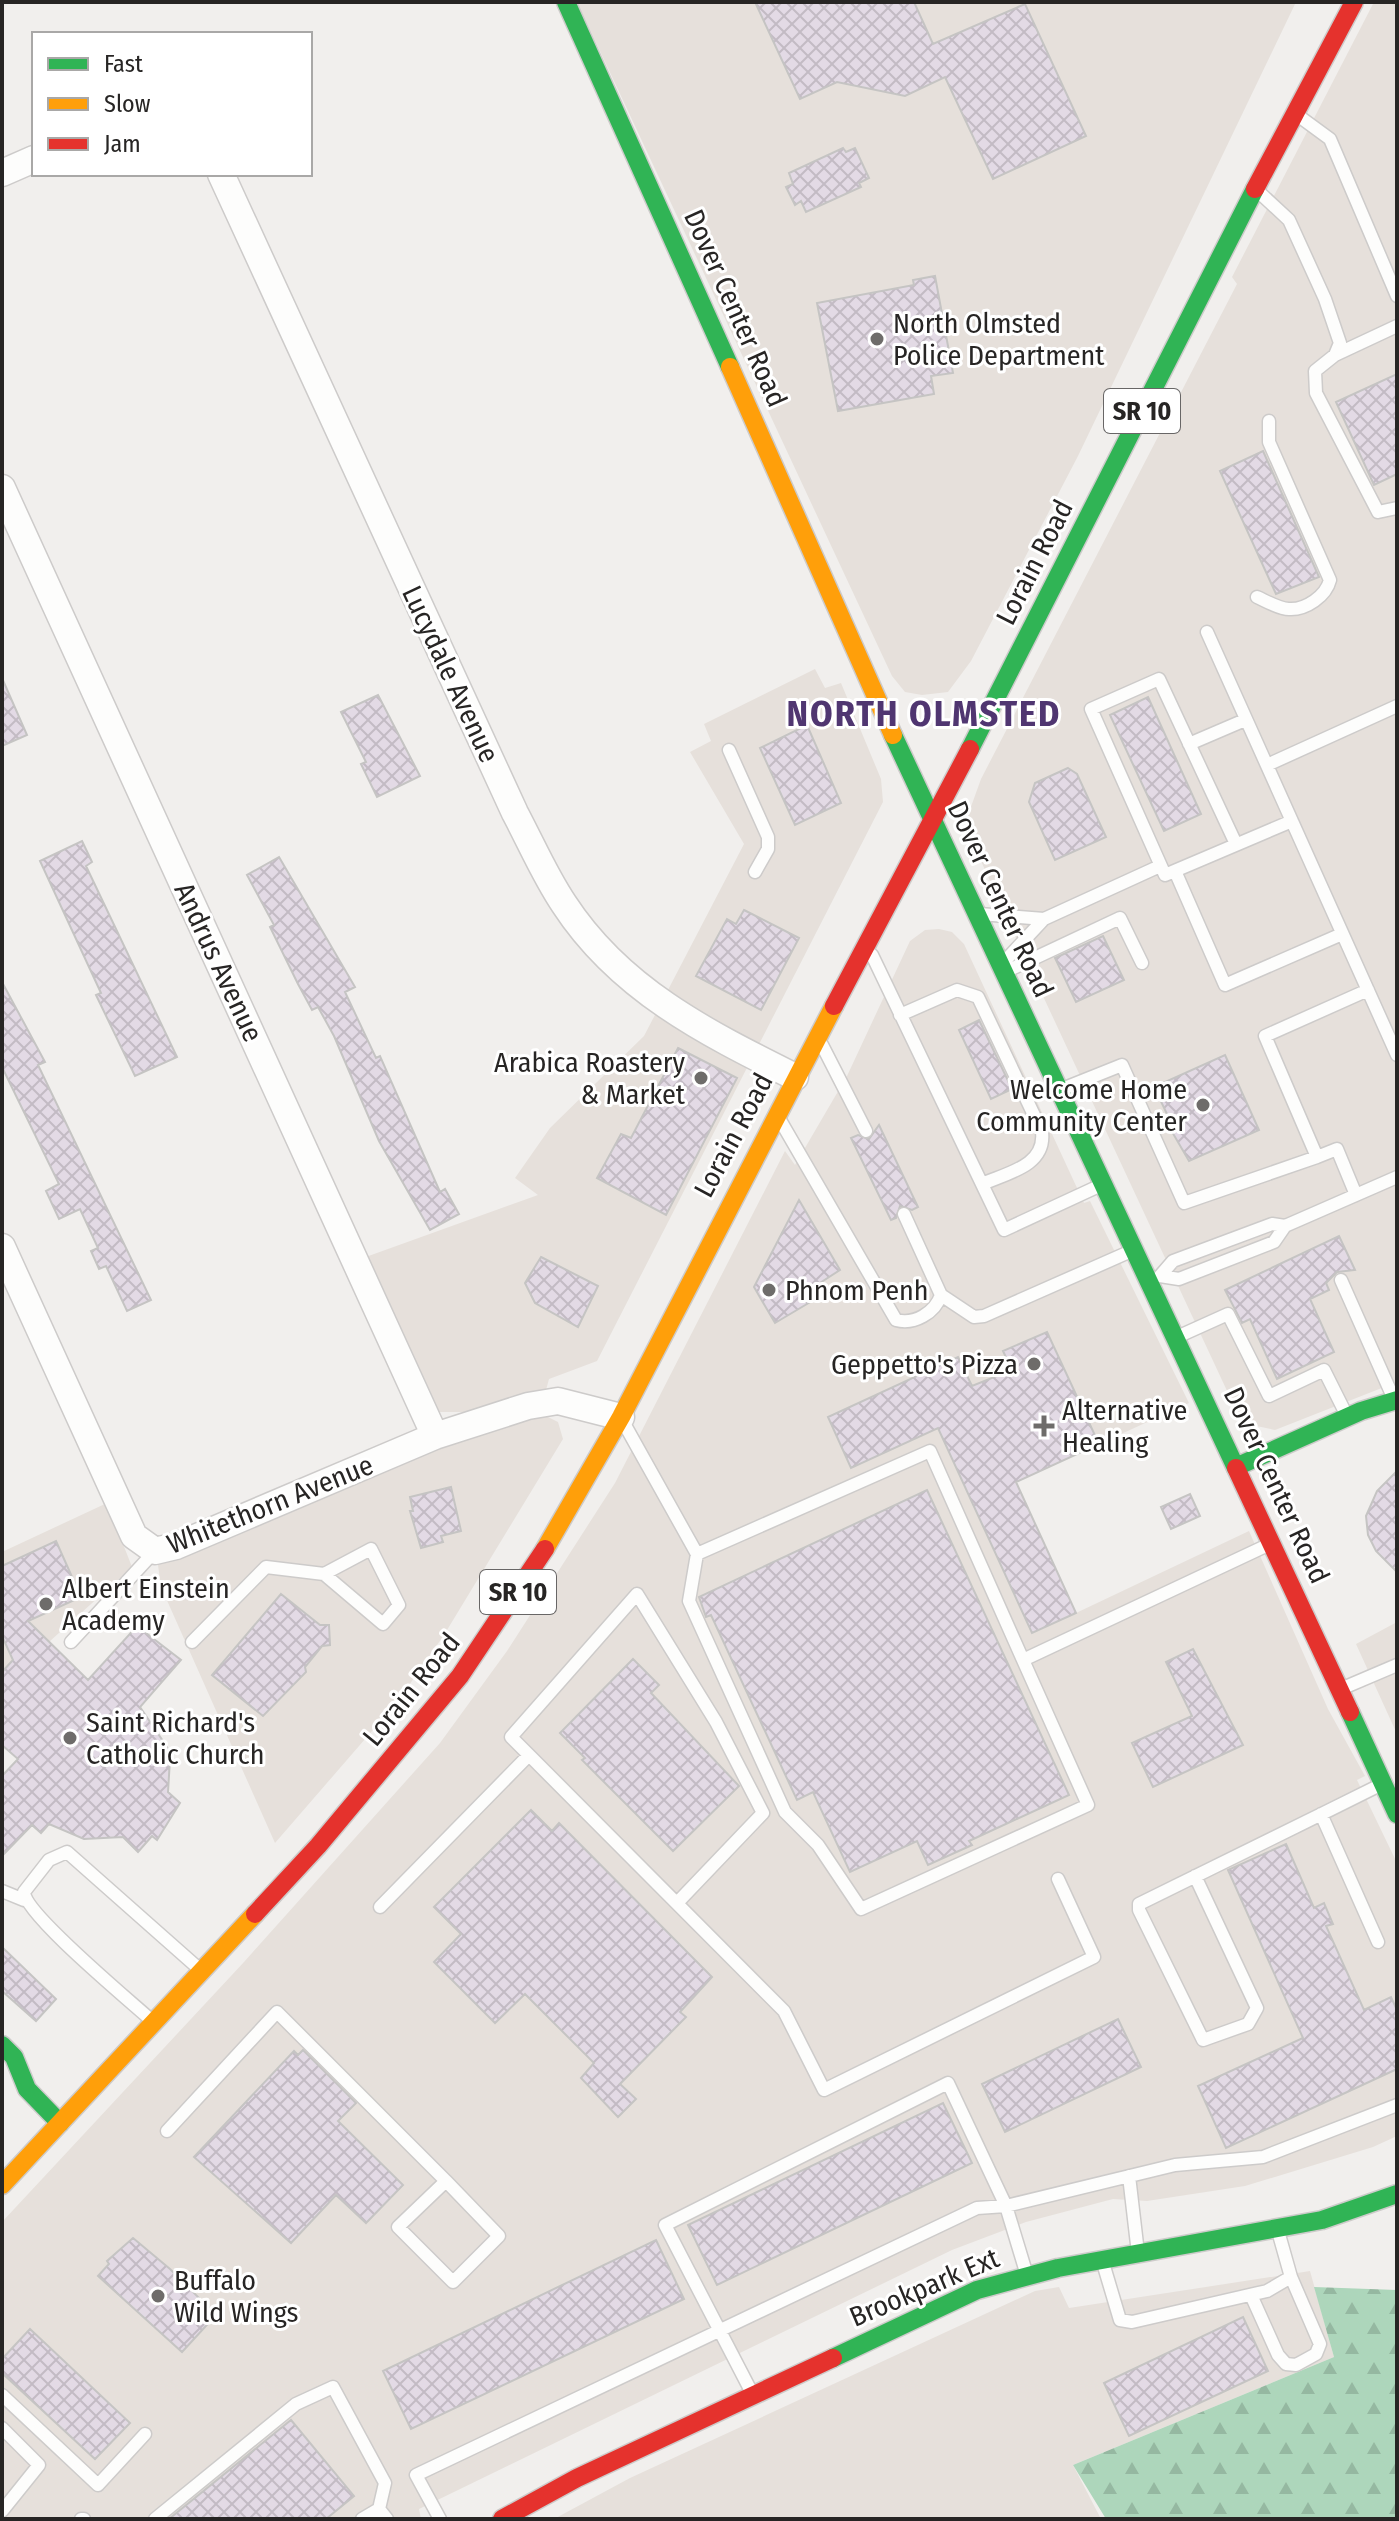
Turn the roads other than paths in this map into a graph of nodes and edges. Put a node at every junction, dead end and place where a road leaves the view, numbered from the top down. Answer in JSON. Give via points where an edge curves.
{"nodes":[{"id":1,"x":566,"y":2,"type":"edge"},
{"id":2,"x":1354,"y":2,"type":"edge"},
{"id":3,"x":1296,"y":114,"type":"junction"},
{"id":4,"x":32,"y":160,"type":"edge"},
{"id":5,"x":2,"y":173,"type":"edge"},
{"id":6,"x":222,"y":176,"type":"edge"},
{"id":7,"x":1255,"y":189,"type":"junction"},
{"id":8,"x":1397,"y":296,"type":"edge"},
{"id":9,"x":1397,"y":326,"type":"edge"},
{"id":10,"x":1335,"y":355,"type":"junction"},
{"id":11,"x":1269,"y":421,"type":"dead end"},
{"id":12,"x":2,"y":488,"type":"edge"},
{"id":13,"x":1397,"y":508,"type":"edge"},
{"id":14,"x":1257,"y":597,"type":"dead end"},
{"id":15,"x":1207,"y":632,"type":"dead end"},
{"id":16,"x":1397,"y":706,"type":"edge"},
{"id":17,"x":1245,"y":720,"type":"junction"},
{"id":18,"x":1189,"y":744,"type":"junction"},
{"id":19,"x":729,"y":750,"type":"dead end"},
{"id":20,"x":1267,"y":765,"type":"junction"},
{"id":21,"x":1292,"y":821,"type":"junction"},
{"id":22,"x":933,"y":823,"type":"junction"},
{"id":23,"x":1236,"y":844,"type":"junction"},
{"id":24,"x":1160,"y":866,"type":"junction"},
{"id":25,"x":1175,"y":871,"type":"junction"},
{"id":26,"x":755,"y":872,"type":"dead end"},
{"id":27,"x":977,"y":914,"type":"junction"},
{"id":28,"x":1044,"y":919,"type":"junction"},
{"id":29,"x":1342,"y":934,"type":"junction"},
{"id":30,"x":867,"y":945,"type":"junction"},
{"id":31,"x":1142,"y":963,"type":"dead end"},
{"id":32,"x":1002,"y":969,"type":"junction"},
{"id":33,"x":1368,"y":990,"type":"junction"},
{"id":34,"x":900,"y":1015,"type":"junction"},
{"id":35,"x":817,"y":1036,"type":"junction"},
{"id":36,"x":1397,"y":1055,"type":"edge"},
{"id":37,"x":795,"y":1077,"type":"junction"},
{"id":38,"x":1060,"y":1090,"type":"junction"},
{"id":39,"x":776,"y":1114,"type":"junction"},
{"id":40,"x":866,"y":1131,"type":"dead end"},
{"id":41,"x":1317,"y":1157,"type":"junction"},
{"id":42,"x":1397,"y":1177,"type":"edge"},
{"id":43,"x":1104,"y":1183,"type":"junction"},
{"id":44,"x":982,"y":1184,"type":"junction"},
{"id":45,"x":1356,"y":1195,"type":"junction"},
{"id":46,"x":904,"y":1214,"type":"dead end"},
{"id":47,"x":1285,"y":1226,"type":"junction"},
{"id":48,"x":2,"y":1247,"type":"edge"},
{"id":49,"x":1135,"y":1249,"type":"junction"},
{"id":50,"x":1155,"y":1278,"type":"junction"},
{"id":51,"x":1341,"y":1280,"type":"dead end"},
{"id":52,"x":941,"y":1295,"type":"junction"},
{"id":53,"x":1177,"y":1337,"type":"junction"},
{"id":54,"x":1396,"y":1400,"type":"edge"},
{"id":55,"x":621,"y":1417,"type":"junction"},
{"id":56,"x":1347,"y":1417,"type":"junction"},
{"id":57,"x":435,"y":1436,"type":"junction"},
{"id":58,"x":1238,"y":1466,"type":"junction"},
{"id":59,"x":1273,"y":1542,"type":"junction"},
{"id":60,"x":155,"y":1551,"type":"junction"},
{"id":61,"x":697,"y":1554,"type":"junction"},
{"id":62,"x":324,"y":1574,"type":"junction"},
{"id":63,"x":71,"y":1642,"type":"dead end"},
{"id":64,"x":192,"y":1642,"type":"dead end"},
{"id":65,"x":1023,"y":1660,"type":"junction"},
{"id":66,"x":1397,"y":1665,"type":"edge"},
{"id":67,"x":1340,"y":1690,"type":"junction"},
{"id":68,"x":529,"y":1755,"type":"junction"},
{"id":69,"x":1383,"y":1783,"type":"junction"},
{"id":70,"x":1396,"y":1807,"type":"edge"},
{"id":71,"x":1321,"y":1814,"type":"junction"},
{"id":72,"x":1195,"y":1876,"type":"junction"},
{"id":73,"x":1058,"y":1879,"type":"dead end"},
{"id":74,"x":2,"y":1891,"type":"edge"},
{"id":75,"x":24,"y":1900,"type":"junction"},
{"id":76,"x":677,"y":1903,"type":"junction"},
{"id":77,"x":380,"y":1907,"type":"dead end"},
{"id":78,"x":1378,"y":1942,"type":"dead end"},
{"id":79,"x":201,"y":1971,"type":"junction"},
{"id":80,"x":153,"y":2022,"type":"junction"},
{"id":81,"x":2,"y":2045,"type":"edge"},
{"id":82,"x":2,"y":2087,"type":"edge"},
{"id":83,"x":27,"y":2089,"type":"junction"},
{"id":84,"x":1397,"y":2105,"type":"edge"},
{"id":85,"x":60,"y":2123,"type":"junction"},
{"id":86,"x":167,"y":2131,"type":"dead end"},
{"id":87,"x":1129,"y":2176,"type":"junction"},
{"id":88,"x":446,"y":2181,"type":"junction"},
{"id":89,"x":2,"y":2185,"type":"edge"},
{"id":90,"x":1397,"y":2194,"type":"edge"},
{"id":91,"x":1006,"y":2206,"type":"junction"},
{"id":92,"x":1278,"y":2230,"type":"junction"},
{"id":93,"x":1138,"y":2254,"type":"junction"},
{"id":94,"x":1102,"y":2260,"type":"junction"},
{"id":95,"x":1027,"y":2275,"type":"junction"},
{"id":96,"x":1291,"y":2277,"type":"junction"},
{"id":97,"x":1251,"y":2295,"type":"junction"},
{"id":98,"x":721,"y":2329,"type":"junction"},
{"id":99,"x":753,"y":2394,"type":"junction"},
{"id":100,"x":2,"y":2395,"type":"edge"},
{"id":101,"x":2,"y":2428,"type":"edge"},
{"id":102,"x":145,"y":2434,"type":"dead end"},
{"id":103,"x":2,"y":2511,"type":"edge"},
{"id":104,"x":383,"y":2514,"type":"edge"},
{"id":105,"x":155,"y":2519,"type":"edge"},
{"id":106,"x":362,"y":2519,"type":"edge"},
{"id":107,"x":440,"y":2519,"type":"edge"},
{"id":108,"x":502,"y":2519,"type":"edge"}],
"edges":[{"from":1,"to":22,"type":"street","name":"Dover Center Road"},
{"from":2,"to":3,"type":"street","name":"Lorain Road","number":"SR 10"},
{"from":3,"to":7,"type":"street","name":"Lorain Road","number":"SR 10"},
{"from":3,"to":8,"type":"lane","via":[[1330,139]]},
{"from":4,"to":5,"type":"street"},
{"from":6,"to":37,"type":"street","name":"Lucydale Avenue","via":[[508,799],[564,905],[610,961],[652,999]]},
{"from":7,"to":10,"type":"lane","via":[[1289,220],[1340,343]]},
{"from":7,"to":22,"type":"street","name":"Lorain Road","number":"SR 10"},
{"from":9,"to":10,"type":"lane"},
{"from":10,"to":13,"type":"lane","via":[[1315,371],[1316,393],[1378,512]]},
{"from":11,"to":14,"type":"lane","via":[[1269,442],[1330,580],[1313,602],[1288,610]]},
{"from":12,"to":57,"type":"street","name":"Andrus Avenue"},
{"from":15,"to":17,"type":"lane"},
{"from":16,"to":20,"type":"lane"},
{"from":17,"to":18,"type":"lane"},
{"from":17,"to":20,"type":"lane"},
{"from":18,"to":23,"type":"lane"},
{"from":18,"to":24,"type":"lane","via":[[1159,679],[1091,709]]},
{"from":19,"to":26,"type":"lane","via":[[768,837],[768,849]]},
{"from":20,"to":21,"type":"lane"},
{"from":21,"to":23,"type":"lane"},
{"from":21,"to":29,"type":"lane"},
{"from":22,"to":27,"type":"street","name":"Dover Center Road"},
{"from":22,"to":30,"type":"street","name":"Lorain Road","number":"SR 10"},
{"from":23,"to":25,"type":"lane"},
{"from":24,"to":25,"type":"lane","via":[[1165,875]]},
{"from":24,"to":28,"type":"lane"},
{"from":25,"to":29,"type":"lane","via":[[1225,985]]},
{"from":27,"to":28,"type":"lane"},
{"from":27,"to":32,"type":"street","name":"Dover Center Road"},
{"from":28,"to":32,"type":"lane"},
{"from":29,"to":33,"type":"lane"},
{"from":30,"to":34,"type":"lane"},
{"from":30,"to":35,"type":"street","name":"Lorain Road","number":"SR 10"},
{"from":31,"to":32,"type":"lane","via":[[1120,918]]},
{"from":32,"to":38,"type":"street","name":"Dover Center Road"},
{"from":33,"to":36,"type":"lane"},
{"from":33,"to":41,"type":"lane","via":[[1265,1036]]},
{"from":34,"to":44,"type":"lane"},
{"from":34,"to":44,"type":"lane","via":[[957,990],[978,997],[1043,1143],[1030,1163]]},
{"from":35,"to":37,"type":"street","name":"Lorain Road","number":"SR 10"},
{"from":35,"to":40,"type":"lane"},
{"from":37,"to":39,"type":"street","name":"Lorain Road","number":"SR 10"},
{"from":38,"to":41,"type":"lane","via":[[1122,1065],[1184,1203]]},
{"from":38,"to":43,"type":"street","name":"Dover Center Road"},
{"from":39,"to":52,"type":"lane","via":[[896,1320],[922,1316]]},
{"from":39,"to":55,"type":"street","name":"Lorain Road","number":"SR 10"},
{"from":41,"to":45,"type":"lane","via":[[1337,1149]]},
{"from":42,"to":45,"type":"lane"},
{"from":43,"to":44,"type":"lane","via":[[1004,1230]]},
{"from":43,"to":49,"type":"street","name":"Dover Center Road"},
{"from":45,"to":47,"type":"lane"},
{"from":46,"to":52,"type":"lane"},
{"from":47,"to":50,"type":"lane","via":[[1272,1224],[1173,1261]]},
{"from":47,"to":50,"type":"lane","via":[[1274,1242],[1179,1279]]},
{"from":48,"to":60,"type":"street","name":"Whitethorn Avenue","via":[[134,1536]]},
{"from":49,"to":50,"type":"street","name":"Dover Center Road"},
{"from":49,"to":52,"type":"lane","via":[[984,1316],[974,1317]]},
{"from":50,"to":53,"type":"street","name":"Dover Center Road"},
{"from":51,"to":54,"type":"lane"},
{"from":53,"to":56,"type":"lane","via":[[1228,1314],[1269,1396],[1324,1370]]},
{"from":53,"to":58,"type":"street","name":"Dover Center Road"},
{"from":54,"to":56,"type":"street"},
{"from":55,"to":57,"type":"street","name":"Whitethorn Avenue","via":[[558,1401]]},
{"from":55,"to":61,"type":"lane"},
{"from":55,"to":79,"type":"street","name":"Lorain Road","number":"SR 10","via":[[557,1531],[460,1676],[318,1846]]},
{"from":56,"to":58,"type":"street"},
{"from":57,"to":60,"type":"street","name":"Whitethorn Avenue"},
{"from":58,"to":59,"type":"street","name":"Dover Center Road"},
{"from":59,"to":65,"type":"lane"},
{"from":59,"to":67,"type":"street","name":"Dover Center Road"},
{"from":60,"to":63,"type":"lane"},
{"from":61,"to":65,"type":"lane","via":[[930,1451]]},
{"from":61,"to":65,"type":"lane","via":[[689,1601],[785,1812],[818,1845],[861,1909],[1088,1805]]},
{"from":62,"to":62,"type":"lane","via":[[383,1624],[399,1605],[371,1549]]},
{"from":62,"to":64,"type":"lane","via":[[266,1567]]},
{"from":66,"to":67,"type":"lane"},
{"from":67,"to":69,"type":"street","name":"Dover Center Road"},
{"from":68,"to":76,"type":"lane"},
{"from":68,"to":76,"type":"lane","via":[[511,1737],[637,1594],[716,1722],[763,1813]]},
{"from":68,"to":77,"type":"lane"},
{"from":69,"to":70,"type":"street","name":"Dover Center Road"},
{"from":69,"to":71,"type":"lane"},
{"from":71,"to":72,"type":"lane"},
{"from":71,"to":78,"type":"lane"},
{"from":72,"to":72,"type":"lane","via":[[1139,1904],[1139,1910],[1203,2040],[1248,2024],[1257,2008]]},
{"from":73,"to":76,"type":"lane","via":[[1094,1957],[824,2090],[784,2011]]},
{"from":74,"to":75,"type":"lane"},
{"from":75,"to":79,"type":"lane","via":[[24,1892],[49,1860],[67,1852]]},
{"from":75,"to":80,"type":"lane"},
{"from":79,"to":80,"type":"street","name":"Lorain Road","number":"SR 10"},
{"from":80,"to":85,"type":"street","name":"Lorain Road","number":"SR 10"},
{"from":81,"to":83,"type":"street","via":[[14,2057]]},
{"from":82,"to":83,"type":"street"},
{"from":83,"to":85,"type":"street"},
{"from":84,"to":87,"type":"lane","via":[[1263,2157],[1175,2165]]},
{"from":85,"to":89,"type":"street","name":"Lorain Road","number":"SR 10"},
{"from":86,"to":88,"type":"lane","via":[[277,2012]]},
{"from":87,"to":91,"type":"lane"},
{"from":87,"to":93,"type":"lane"},
{"from":88,"to":88,"type":"lane","via":[[398,2227],[453,2282],[499,2236]]},
{"from":90,"to":92,"type":"street","name":"Brookpark Ext"},
{"from":91,"to":95,"type":"lane"},
{"from":91,"to":98,"type":"lane","via":[[977,2208]]},
{"from":91,"to":98,"type":"lane","via":[[948,2083],[665,2225]]},
{"from":92,"to":93,"type":"street","name":"Brookpark Ext"},
{"from":92,"to":96,"type":"lane"},
{"from":93,"to":94,"type":"street","name":"Brookpark Ext"},
{"from":94,"to":95,"type":"street","name":"Brookpark Ext"},
{"from":94,"to":97,"type":"lane","via":[[1120,2320],[1132,2322]]},
{"from":95,"to":99,"type":"street","name":"Brookpark Ext","via":[[944,2304]]},
{"from":96,"to":97,"type":"lane"},
{"from":96,"to":97,"type":"lane","via":[[1320,2344],[1316,2354],[1296,2365],[1278,2355]]},
{"from":98,"to":99,"type":"lane"},
{"from":98,"to":107,"type":"lane","via":[[416,2475]]},
{"from":99,"to":108,"type":"street","name":"Brookpark Ext"},
{"from":100,"to":102,"type":"lane","via":[[98,2485]]},
{"from":101,"to":103,"type":"lane","via":[[39,2465]]},
{"from":104,"to":105,"type":"lane","via":[[385,2483],[333,2387],[296,2404]]},
{"from":104,"to":106,"type":"lane"}]}
